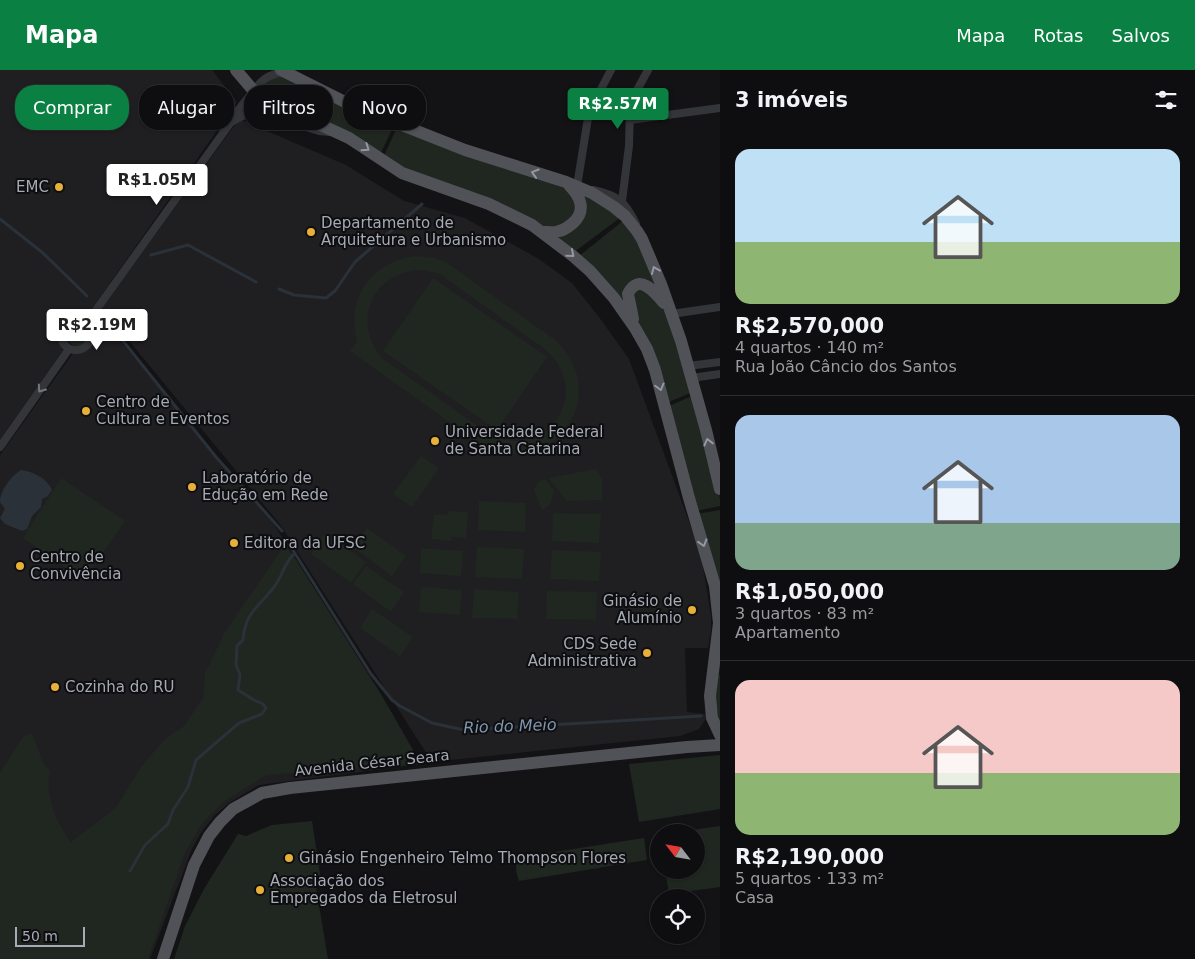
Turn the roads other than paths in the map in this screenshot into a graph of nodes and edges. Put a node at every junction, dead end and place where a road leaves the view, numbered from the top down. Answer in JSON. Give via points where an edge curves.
{"nodes":[{"id":1,"x":236,"y":70,"type":"edge"},
{"id":2,"x":610,"y":70,"type":"edge"},
{"id":3,"x":648,"y":70,"type":"edge"},
{"id":4,"x":282,"y":71,"type":"edge"},
{"id":5,"x":244,"y":85,"type":"edge"},
{"id":6,"x":260,"y":85,"type":"edge"},
{"id":7,"x":244,"y":102,"type":"edge"},
{"id":8,"x":244,"y":108,"type":"edge"},
{"id":9,"x":720,"y":108,"type":"edge"},
{"id":10,"x":234,"y":116,"type":"edge"},
{"id":11,"x":234,"y":119,"type":"edge"},
{"id":12,"x":234,"y":120,"type":"edge"},
{"id":13,"x":630,"y":120,"type":"junction"},
{"id":14,"x":225,"y":130,"type":"edge"},
{"id":15,"x":332,"y":130,"type":"edge"},
{"id":16,"x":339,"y":133,"type":"junction"},
{"id":17,"x":571,"y":184,"type":"junction"},
{"id":18,"x":622,"y":202,"type":"junction"},
{"id":19,"x":543,"y":232,"type":"junction"},
{"id":20,"x":642,"y":239,"type":"junction"},
{"id":21,"x":720,"y":307,"type":"edge"},
{"id":22,"x":670,"y":312,"type":"junction"},
{"id":23,"x":86,"y":324,"type":"junction"},
{"id":24,"x":635,"y":328,"type":"junction"},
{"id":25,"x":69,"y":350,"type":"junction"},
{"id":26,"x":720,"y":362,"type":"edge"},
{"id":27,"x":690,"y":372,"type":"junction"},
{"id":28,"x":720,"y":374,"type":"edge"},
{"id":29,"x":0,"y":447,"type":"edge"},
{"id":30,"x":720,"y":487,"type":"edge"},
{"id":31,"x":715,"y":677,"type":"edge"},
{"id":32,"x":717,"y":730,"type":"edge"},
{"id":33,"x":720,"y":745,"type":"edge"},
{"id":34,"x":687,"y":747,"type":"junction"},
{"id":35,"x":163,"y":959,"type":"edge"}],
"edges":[{"from":1,"to":5,"type":"main road"},
{"from":2,"to":17,"type":"street","via":[[589,112]]},
{"from":3,"to":13,"type":"street","via":[[632,100]]},
{"from":4,"to":6,"type":"street","via":[[269,76]]},
{"from":17,"to":4,"type":"main road","one_way":true,"via":[[456,147],[351,105]]},
{"from":7,"to":10,"type":"street"},
{"from":8,"to":11,"type":"street"},
{"from":9,"to":13,"type":"street"},
{"from":12,"to":16,"type":"street","via":[[254,110],[275,110],[306,127]]},
{"from":13,"to":18,"type":"street"},
{"from":14,"to":23,"type":"street"},
{"from":15,"to":16,"type":"main road"},
{"from":16,"to":19,"type":"main road","one_way":true,"via":[[402,173],[502,210]]},
{"from":17,"to":18,"type":"street","via":[[607,193]]},
{"from":17,"to":19,"type":"main road","via":[[582,204],[581,213],[559,232]]},
{"from":17,"to":20,"type":"main road","via":[[614,207]]},
{"from":18,"to":20,"type":"street","via":[[631,211]]},
{"from":19,"to":24,"type":"main road","one_way":true,"via":[[590,271]]},
{"from":22,"to":20,"type":"main road","one_way":true},
{"from":21,"to":22,"type":"street"},
{"from":22,"to":24,"type":"main road","via":[[650,287],[634,286],[628,294],[628,302]]},
{"from":22,"to":27,"type":"main road"},
{"from":23,"to":25,"type":"street","via":[[91,333],[90,343],[82,350]]},
{"from":23,"to":25,"type":"street","via":[[70,321],[62,329],[61,340]]},
{"from":24,"to":31,"type":"main road","one_way":true,"via":[[656,370],[712,576],[719,623]]},
{"from":25,"to":29,"type":"street","one_way":true},
{"from":26,"to":27,"type":"street"},
{"from":27,"to":28,"type":"street"},
{"from":30,"to":27,"type":"main road","one_way":true},
{"from":31,"to":32,"type":"main road","via":[[710,707]]},
{"from":32,"to":34,"type":"main road","name":"Avenida César Seara"},
{"from":33,"to":34,"type":"main road","name":"Avenida César Seara"},
{"from":34,"to":35,"type":"main road","name":"Avenida César Seara","via":[[262,793],[234,809],[205,842],[194,865]]}]}
